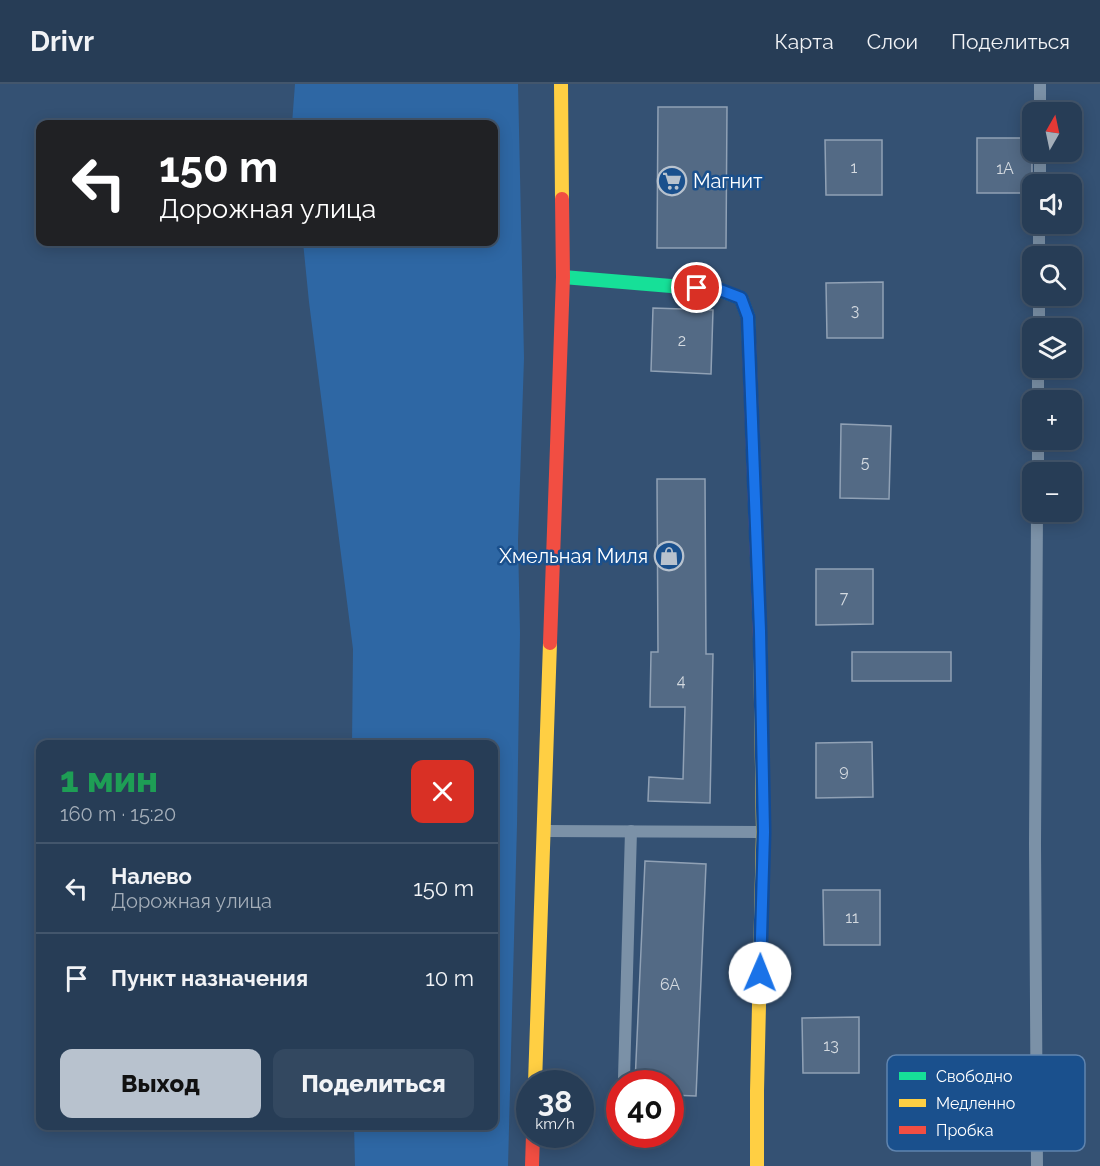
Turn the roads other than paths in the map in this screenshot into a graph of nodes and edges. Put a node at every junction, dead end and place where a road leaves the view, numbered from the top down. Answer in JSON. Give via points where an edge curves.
{"nodes":[{"id":1,"x":561,"y":84,"type":"edge"},
{"id":2,"x":1040,"y":84,"type":"edge"},
{"id":3,"x":1040,"y":102,"type":"edge"},
{"id":4,"x":563,"y":277,"type":"junction"},
{"id":5,"x":1037,"y":522,"type":"edge"},
{"id":6,"x":543,"y":831,"type":"junction"},
{"id":7,"x":630,"y":831,"type":"junction"},
{"id":8,"x":764,"y":832,"type":"junction"},
{"id":9,"x":1036,"y":1055,"type":"edge"},
{"id":10,"x":535,"y":1070,"type":"edge"},
{"id":11,"x":624,"y":1070,"type":"edge"},
{"id":12,"x":533,"y":1148,"type":"edge"},
{"id":13,"x":1037,"y":1151,"type":"edge"},
{"id":14,"x":532,"y":1166,"type":"edge"},
{"id":15,"x":757,"y":1166,"type":"edge"},
{"id":16,"x":1037,"y":1166,"type":"edge"}],
"edges":[{"from":1,"to":4,"type":"street"},
{"from":2,"to":3,"type":"lane"},
{"from":4,"to":6,"type":"street"},
{"from":4,"to":8,"type":"street","via":[[720,290],[741,298],[748,317]]},
{"from":5,"to":9,"type":"lane"},
{"from":6,"to":7,"type":"lane"},
{"from":6,"to":10,"type":"street"},
{"from":7,"to":8,"type":"lane"},
{"from":7,"to":11,"type":"lane"},
{"from":8,"to":15,"type":"street"},
{"from":12,"to":14,"type":"street"},
{"from":13,"to":16,"type":"lane"}]}
